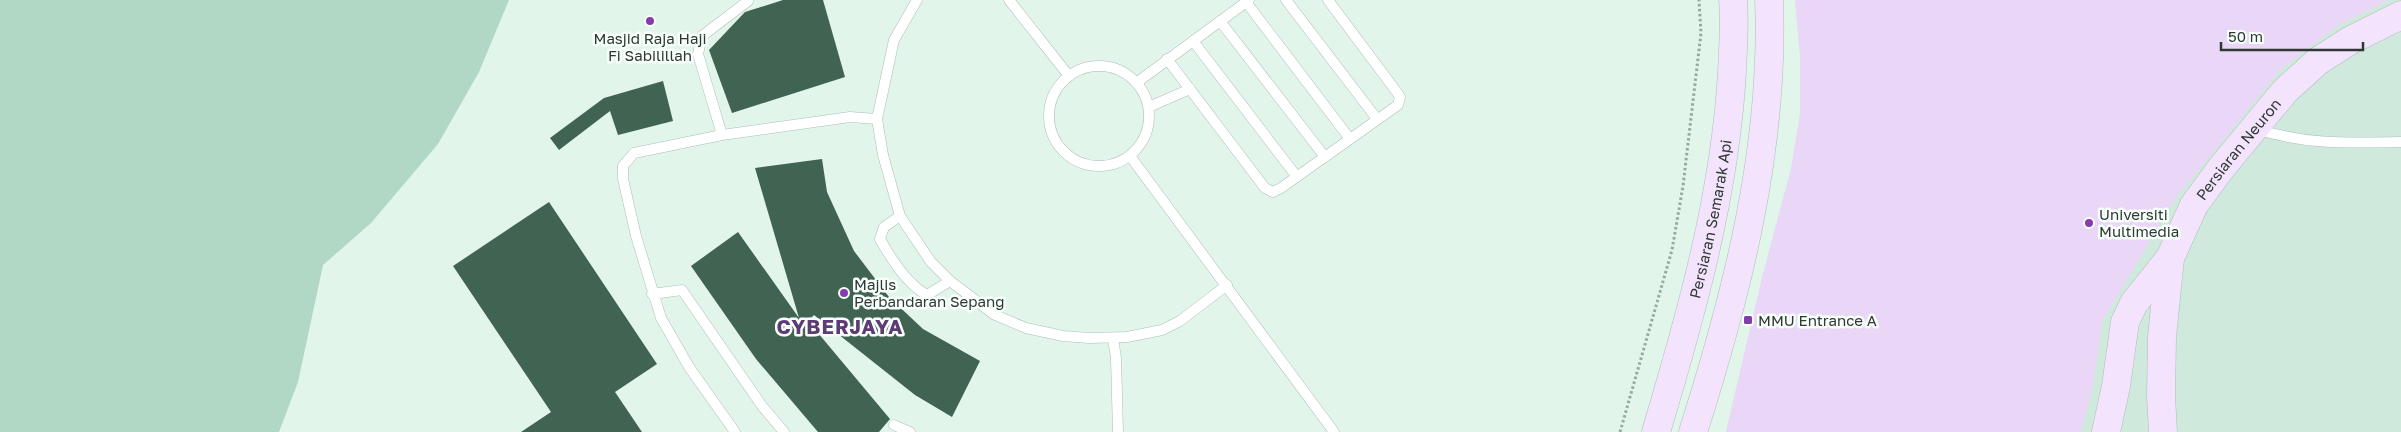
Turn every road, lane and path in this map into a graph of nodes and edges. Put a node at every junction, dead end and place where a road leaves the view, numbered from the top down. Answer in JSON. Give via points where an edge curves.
{"nodes":[{"id":1,"x":917,"y":0,"type":"edge"},
{"id":2,"x":1009,"y":0,"type":"edge"},
{"id":3,"x":1286,"y":0,"type":"edge"},
{"id":4,"x":1328,"y":0,"type":"edge"},
{"id":5,"x":1699,"y":0,"type":"edge"},
{"id":6,"x":1734,"y":0,"type":"edge"},
{"id":7,"x":1769,"y":0,"type":"edge"},
{"id":8,"x":748,"y":1,"type":"edge"},
{"id":9,"x":1248,"y":1,"type":"edge"},
{"id":10,"x":2401,"y":15,"type":"edge"},
{"id":11,"x":1220,"y":21,"type":"junction"},
{"id":12,"x":1193,"y":41,"type":"junction"},
{"id":13,"x":1167,"y":59,"type":"junction"},
{"id":14,"x":1069,"y":76,"type":"junction"},
{"id":15,"x":1136,"y":82,"type":"junction"},
{"id":16,"x":1190,"y":89,"type":"junction"},
{"id":17,"x":1149,"y":107,"type":"junction"},
{"id":18,"x":877,"y":119,"type":"junction"},
{"id":19,"x":1377,"y":120,"type":"junction"},
{"id":20,"x":2254,"y":129,"type":"junction"},
{"id":21,"x":722,"y":135,"type":"junction"},
{"id":22,"x":1350,"y":139,"type":"junction"},
{"id":23,"x":2401,"y":142,"type":"edge"},
{"id":24,"x":1130,"y":156,"type":"junction"},
{"id":25,"x":1325,"y":157,"type":"junction"},
{"id":26,"x":1297,"y":177,"type":"junction"},
{"id":27,"x":900,"y":216,"type":"junction"},
{"id":28,"x":2170,"y":258,"type":"junction"},
{"id":29,"x":950,"y":282,"type":"junction"},
{"id":30,"x":1227,"y":285,"type":"junction"},
{"id":31,"x":652,"y":294,"type":"junction"},
{"id":32,"x":2162,"y":337,"type":"junction"},
{"id":33,"x":1114,"y":338,"type":"junction"},
{"id":34,"x":2122,"y":342,"type":"junction"},
{"id":35,"x":894,"y":425,"type":"dead end"},
{"id":36,"x":735,"y":432,"type":"edge"},
{"id":37,"x":784,"y":432,"type":"edge"},
{"id":38,"x":910,"y":432,"type":"edge"},
{"id":39,"x":1118,"y":432,"type":"edge"},
{"id":40,"x":1334,"y":432,"type":"edge"},
{"id":41,"x":1620,"y":432,"type":"edge"},
{"id":42,"x":1656,"y":432,"type":"edge"},
{"id":43,"x":1693,"y":432,"type":"edge"},
{"id":44,"x":2106,"y":432,"type":"edge"},
{"id":45,"x":2163,"y":432,"type":"edge"}],
"edges":[{"from":1,"to":18,"type":"lane","via":[[894,40]]},
{"from":2,"to":14,"type":"lane"},
{"from":3,"to":19,"type":"lane"},
{"from":4,"to":19,"type":"lane","via":[[1400,97],[1398,105]]},
{"from":5,"to":41,"type":"path","via":[[1701,33],[1672,250]]},
{"from":6,"to":42,"type":"main road","name":"Persiaran Semarak Api","via":[[1730,97],[1710,236]]},
{"from":7,"to":43,"type":"main road","via":[[1765,107],[1753,197],[1721,342]]},
{"from":8,"to":21,"type":"lane","via":[[702,36],[698,54]]},
{"from":9,"to":11,"type":"lane"},
{"from":9,"to":22,"type":"lane"},
{"from":10,"to":20,"type":"main road","name":"Persiaran Neuron","via":[[2318,61],[2285,91]]},
{"from":11,"to":12,"type":"lane"},
{"from":11,"to":25,"type":"lane"},
{"from":12,"to":13,"type":"lane"},
{"from":12,"to":26,"type":"lane"},
{"from":13,"to":15,"type":"lane"},
{"from":13,"to":16,"type":"lane"},
{"from":14,"to":15,"type":"lane","via":[[1092,66],[1104,66],[1116,69]]},
{"from":14,"to":24,"type":"lane","via":[[1057,88],[1050,122],[1055,139],[1065,153],[1080,162],[1097,166],[1114,164]]},
{"from":15,"to":17,"type":"lane"},
{"from":16,"to":17,"type":"lane"},
{"from":16,"to":26,"type":"lane","via":[[1265,188],[1273,192]]},
{"from":17,"to":24,"type":"lane","via":[[1146,134]]},
{"from":18,"to":21,"type":"lane","via":[[850,117]]},
{"from":18,"to":27,"type":"lane"},
{"from":19,"to":22,"type":"lane"},
{"from":20,"to":23,"type":"lane","via":[[2288,139],[2325,143]]},
{"from":20,"to":28,"type":"main road","name":"Persiaran Neuron","via":[[2194,205]]},
{"from":21,"to":31,"type":"lane","via":[[634,153],[623,166],[623,179]]},
{"from":22,"to":25,"type":"lane"},
{"from":24,"to":30,"type":"lane"},
{"from":25,"to":26,"type":"lane"},
{"from":27,"to":29,"type":"lane"},
{"from":27,"to":29,"type":"lane","via":[[884,227],[880,239],[906,276],[927,295]]},
{"from":28,"to":32,"type":"main road","name":"Persiaran Neuron"},
{"from":28,"to":34,"type":"main road","via":[[2134,303],[2125,322]]},
{"from":29,"to":33,"type":"lane","via":[[995,315],[1026,328],[1063,336]]},
{"from":30,"to":33,"type":"lane","via":[[1180,321],[1162,330]]},
{"from":30,"to":40,"type":"lane"},
{"from":31,"to":36,"type":"lane","via":[[661,318],[689,367]]},
{"from":31,"to":37,"type":"lane","via":[[682,290],[762,406]]},
{"from":32,"to":34,"type":"main road","via":[[2142,333]]},
{"from":32,"to":45,"type":"main road","name":"Persiaran Neuron"},
{"from":33,"to":39,"type":"lane"},
{"from":34,"to":44,"type":"main road"},
{"from":35,"to":38,"type":"lane"}]}
